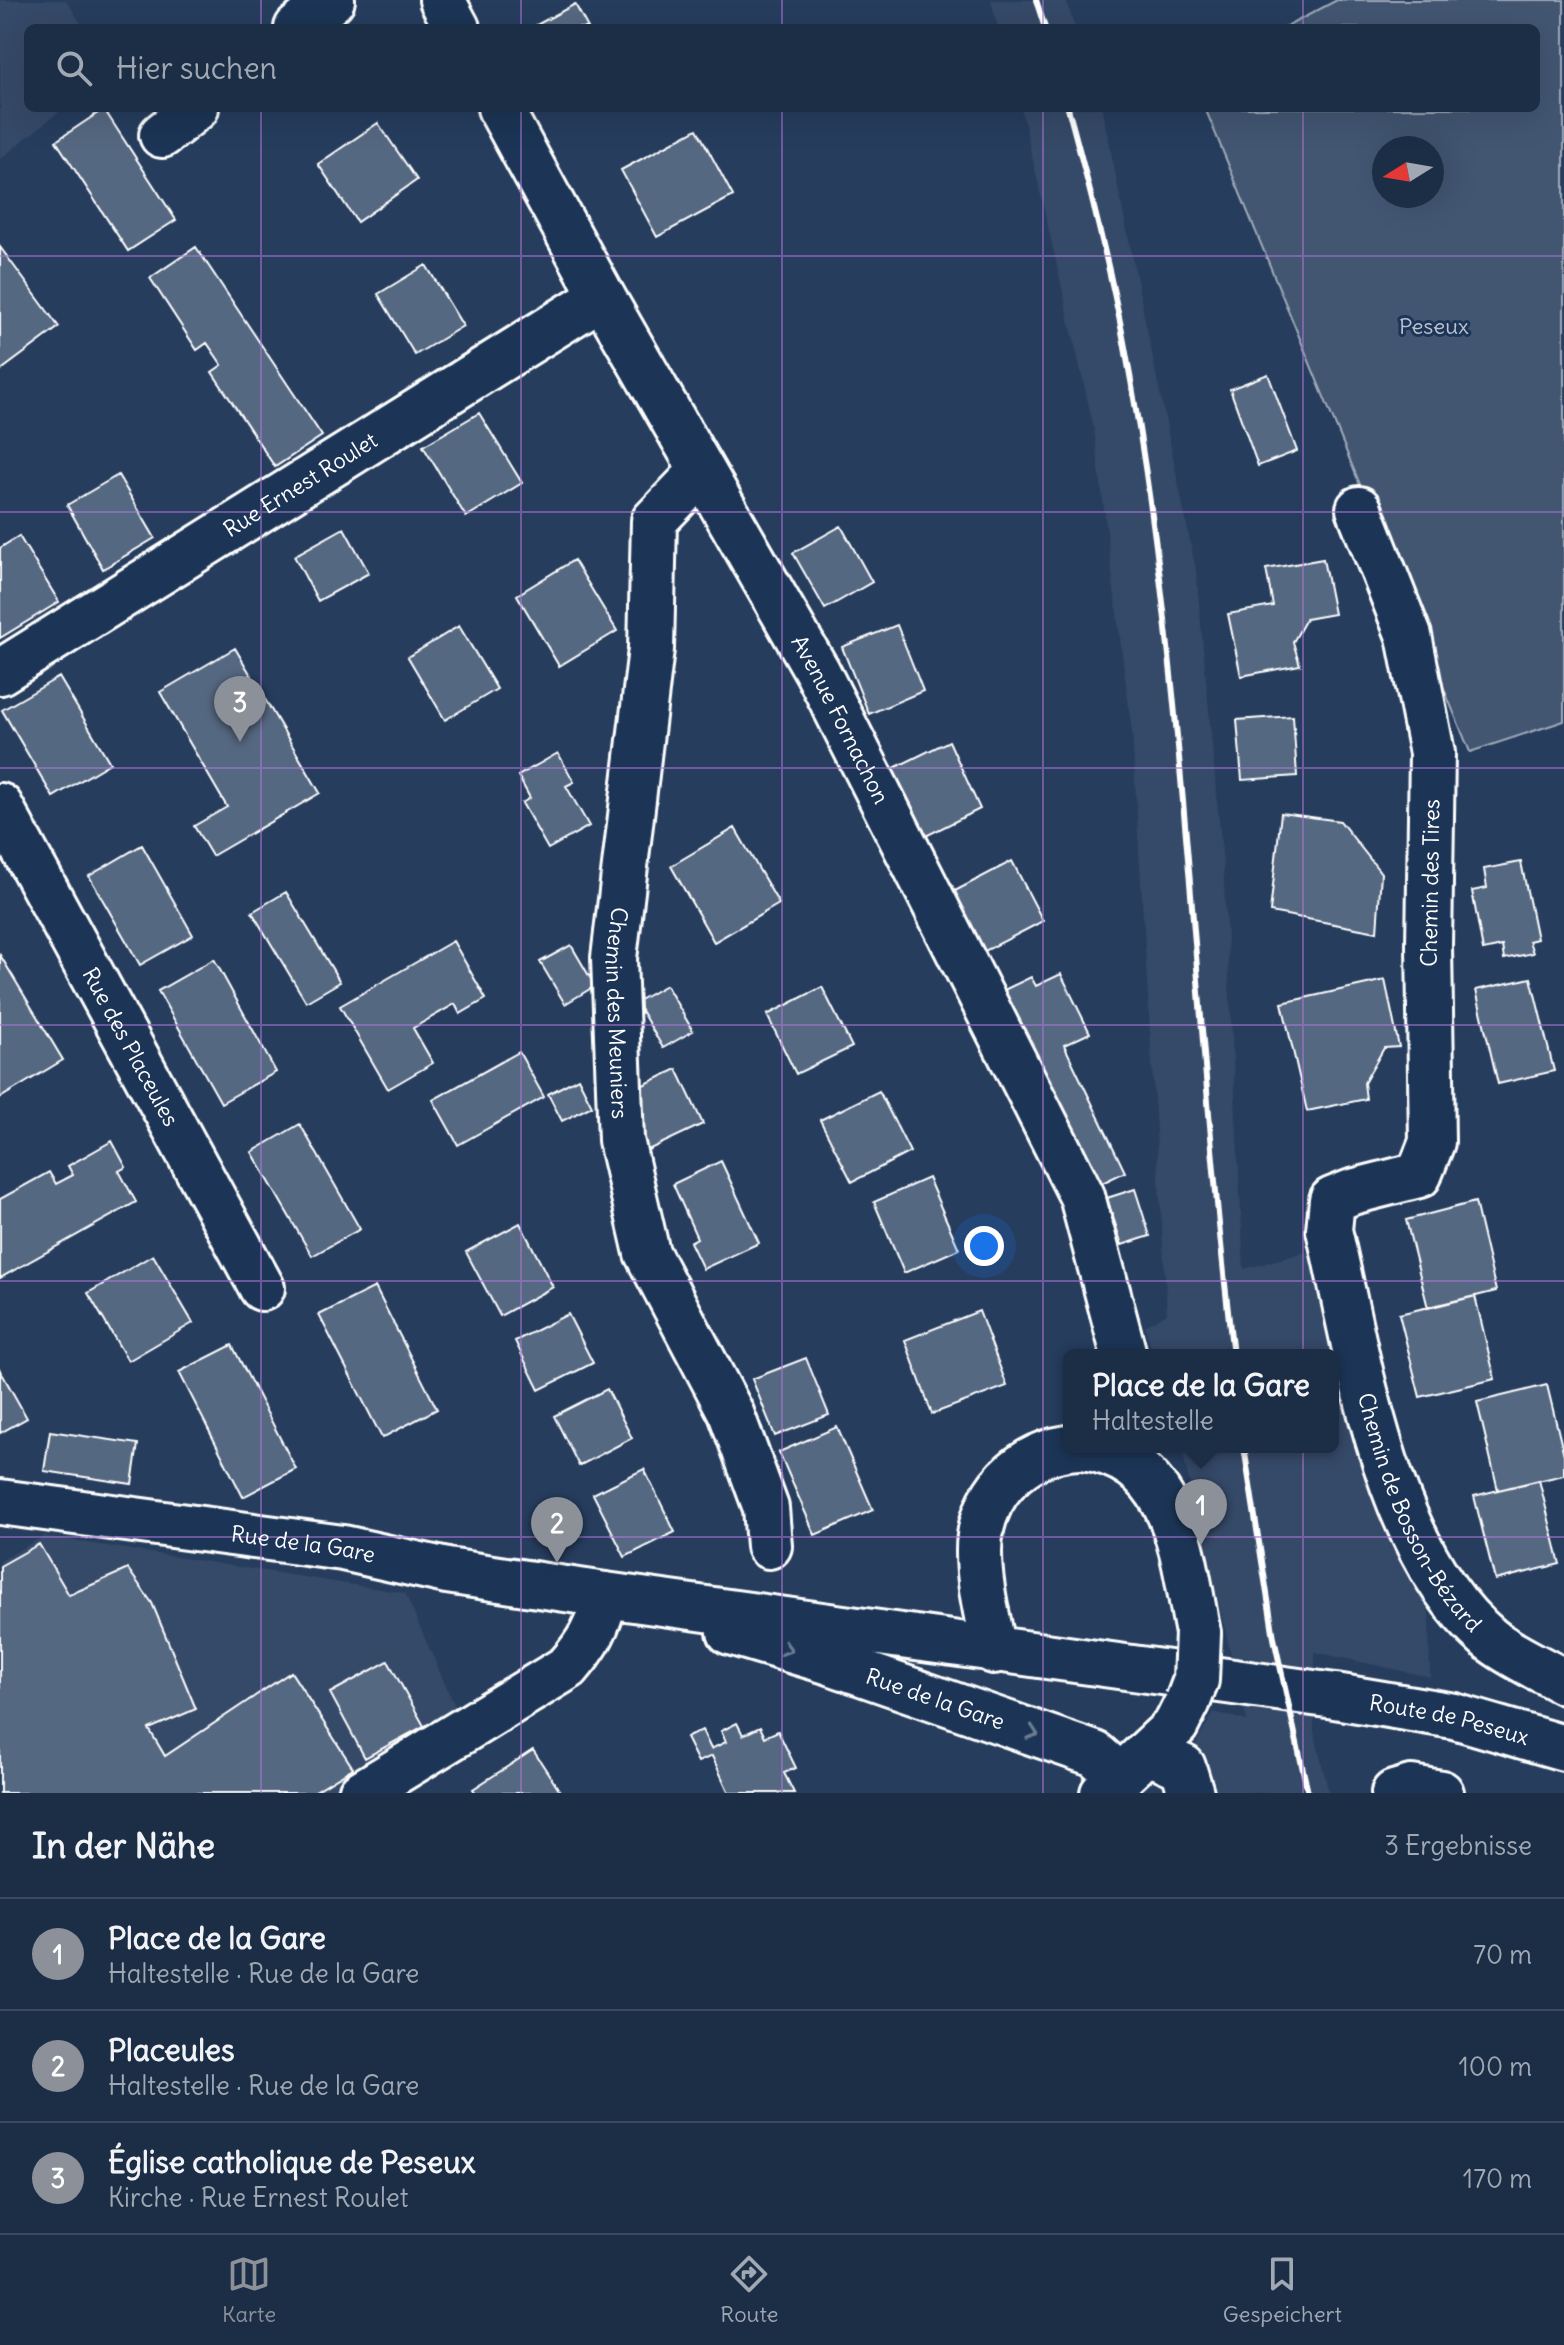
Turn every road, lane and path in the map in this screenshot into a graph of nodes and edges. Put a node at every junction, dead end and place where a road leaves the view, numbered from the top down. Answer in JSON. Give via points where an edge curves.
{"nodes":[{"id":1,"x":332,"y":0,"type":"edge"},
{"id":2,"x":442,"y":0,"type":"edge"},
{"id":3,"x":302,"y":24,"type":"edge"},
{"id":4,"x":455,"y":24,"type":"edge"},
{"id":5,"x":191,"y":112,"type":"edge"},
{"id":6,"x":502,"y":112,"type":"edge"},
{"id":7,"x":162,"y":135,"type":"dead end"},
{"id":8,"x":602,"y":296,"type":"junction"},
{"id":9,"x":701,"y":472,"type":"junction"},
{"id":10,"x":1359,"y":509,"type":"dead end"},
{"id":11,"x":0,"y":672,"type":"edge"},
{"id":12,"x":0,"y":806,"type":"edge"},
{"id":13,"x":1332,"y":1200,"type":"joint"},
{"id":14,"x":262,"y":1288,"type":"dead end"},
{"id":15,"x":1122,"y":1349,"type":"edge"},
{"id":16,"x":1063,"y":1450,"type":"edge"},
{"id":17,"x":1126,"y":1453,"type":"edge"},
{"id":18,"x":0,"y":1502,"type":"edge"},
{"id":19,"x":769,"y":1546,"type":"dead end"},
{"id":20,"x":605,"y":1595,"type":"junction"},
{"id":21,"x":994,"y":1651,"type":"junction"},
{"id":22,"x":1564,"y":1682,"type":"edge"},
{"id":23,"x":1335,"y":1696,"type":"joint"},
{"id":24,"x":1560,"y":1733,"type":"edge"},
{"id":25,"x":1125,"y":1774,"type":"edge"},
{"id":26,"x":361,"y":1793,"type":"edge"},
{"id":27,"x":1191,"y":1793,"type":"edge"},
{"id":28,"x":1394,"y":1793,"type":"edge"},
{"id":29,"x":1441,"y":1793,"type":"edge"}],
"edges":[{"from":1,"to":3,"type":"street"},
{"from":2,"to":4,"type":"street"},
{"from":5,"to":7,"type":"street"},
{"from":6,"to":8,"type":"street","name":"Avenue Fornachon"},
{"from":8,"to":9,"type":"street","name":"Avenue Fornachon"},
{"from":8,"to":11,"type":"street","name":"Rue Ernest Roulet"},
{"from":9,"to":15,"type":"street","name":"Avenue Fornachon","via":[[817,671],[1082,1196]]},
{"from":9,"to":19,"type":"street","name":"Chemin des Meuniers","via":[[654,521],[651,649],[614,958],[621,1140],[647,1253],[731,1413],[766,1508]]},
{"from":10,"to":13,"type":"street","name":"Chemin des Tires","via":[[1409,636],[1432,753],[1432,1142],[1419,1175]]},
{"from":12,"to":14,"type":"street","name":"Rue des Placeules"},
{"from":13,"to":22,"type":"street","name":"Chemin de Bosson-Bézard","via":[[1329,1230],[1387,1466],[1433,1573],[1490,1639]]},
{"from":16,"to":21,"type":"street","via":[[1040,1453],[1009,1475],[987,1511],[979,1560]]},
{"from":17,"to":25,"type":"street","bridge":true,"via":[[1166,1506],[1198,1633],[1196,1680],[1176,1725]]},
{"from":18,"to":20,"type":"street","name":"Rue de la Gare","via":[[343,1548],[447,1571]]},
{"from":20,"to":21,"type":"street","name":"Rue de la Gare"},
{"from":20,"to":25,"type":"street","name":"Rue de la Gare","one_way":true,"via":[[827,1661],[1095,1754]]},
{"from":20,"to":26,"type":"street","via":[[588,1644],[568,1667]]},
{"from":21,"to":23,"type":"street","name":"Rue de la Gare"},
{"from":23,"to":24,"type":"street","name":"Route de Peseux"},
{"from":25,"to":27,"type":"street","name":"Rue de la Gare","via":[[1183,1767]]},
{"from":28,"to":29,"type":"street","via":[[1411,1788]]}]}
